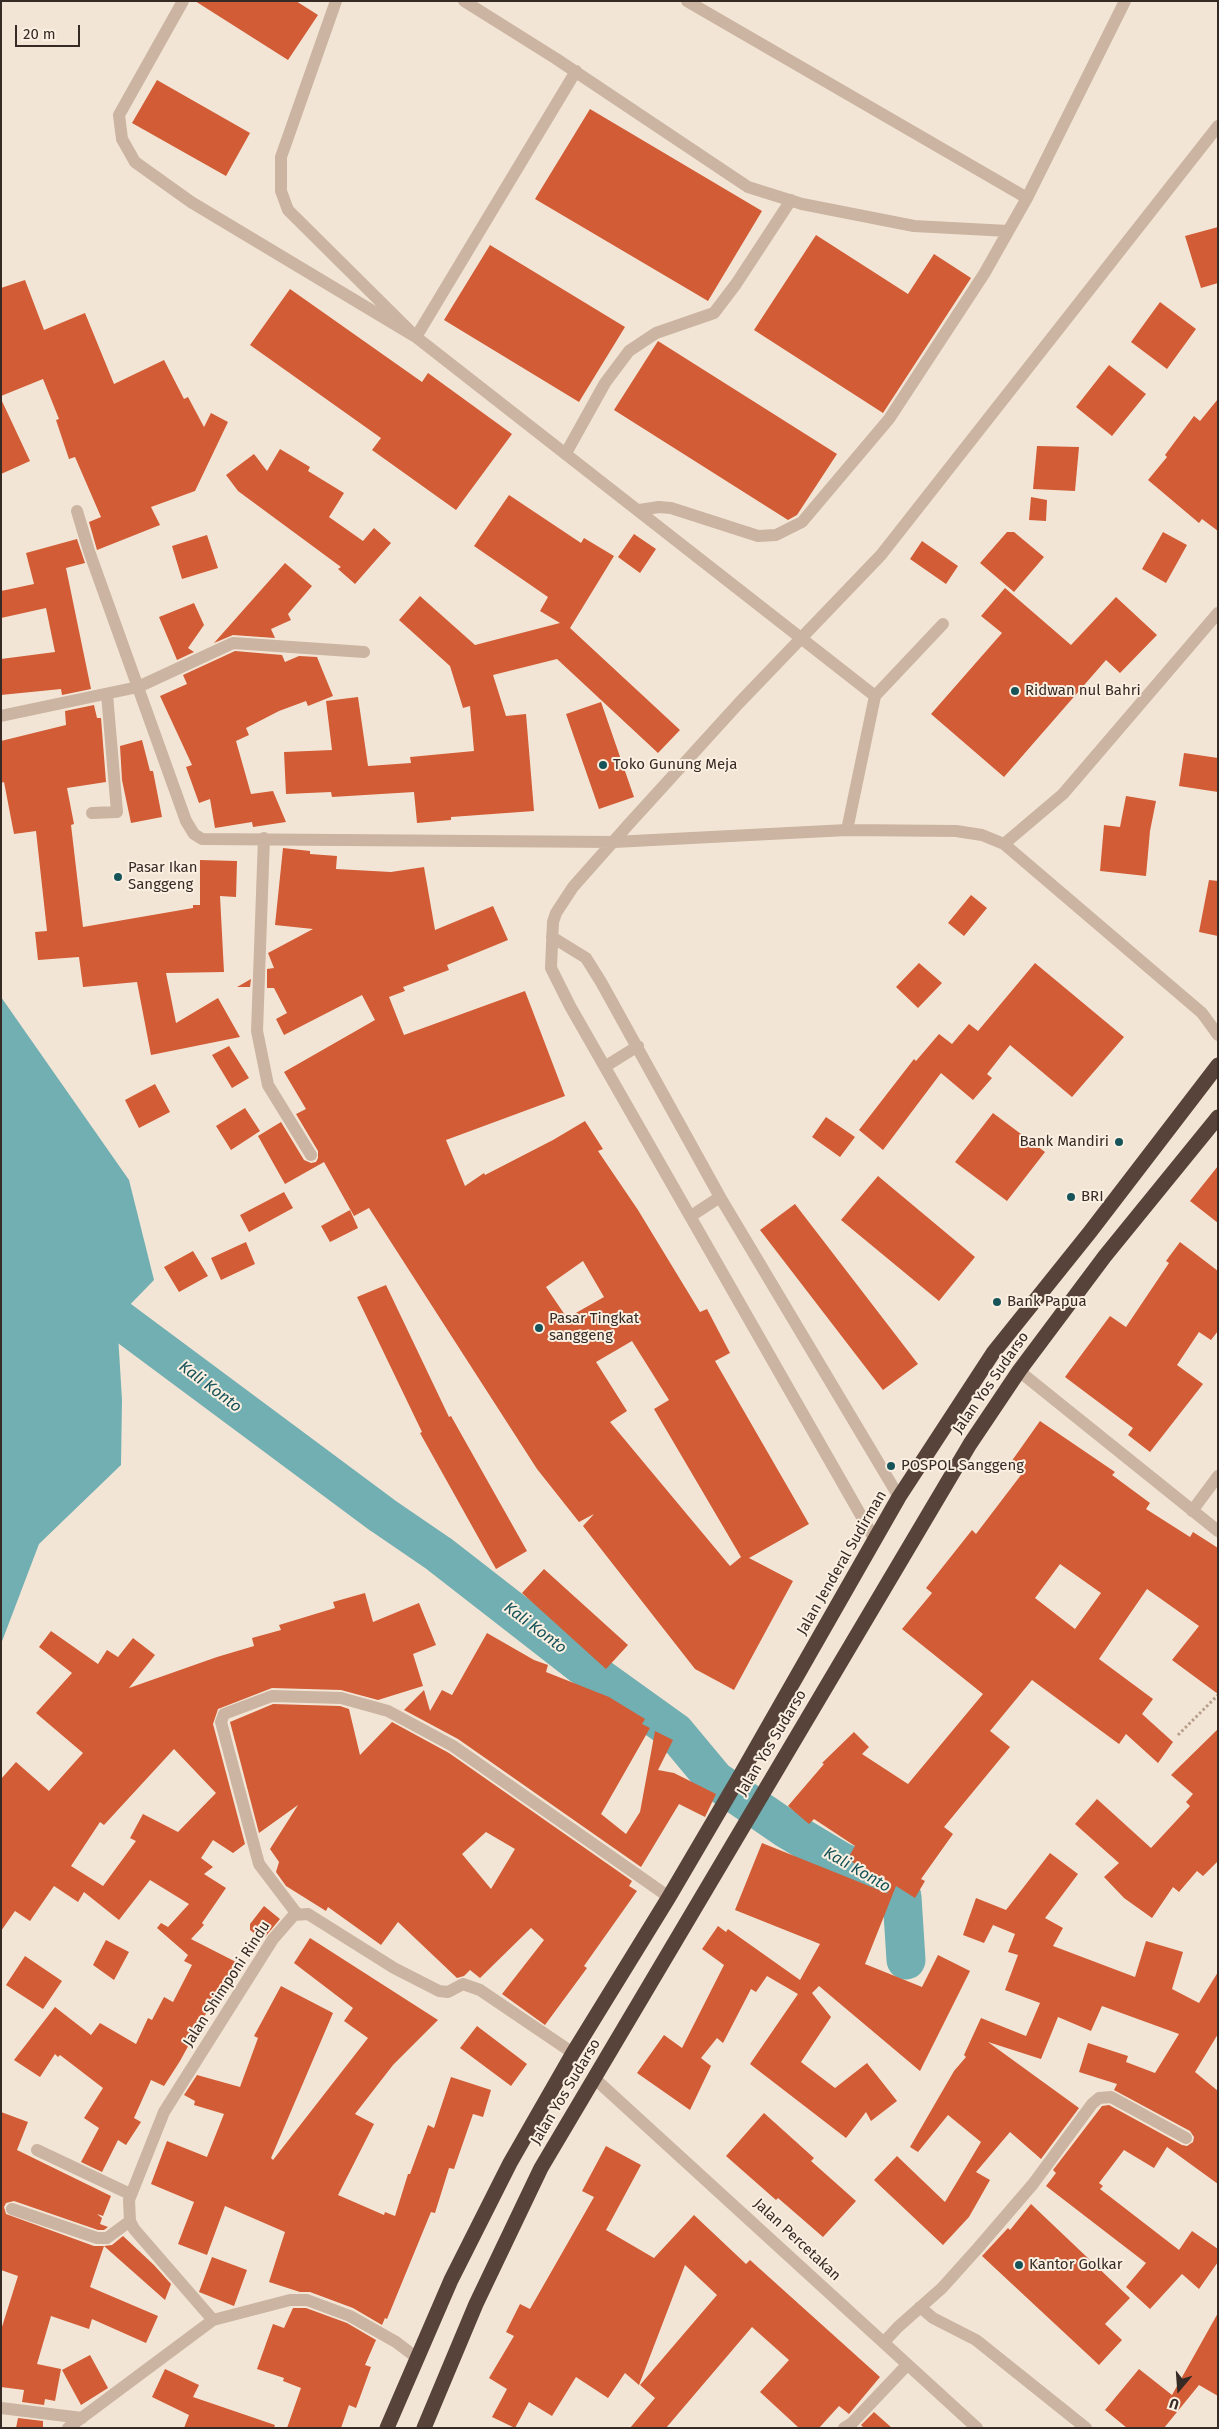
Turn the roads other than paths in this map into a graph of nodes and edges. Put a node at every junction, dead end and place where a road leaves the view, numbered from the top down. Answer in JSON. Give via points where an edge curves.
{"nodes":[{"id":1,"x":183,"y":1,"type":"edge"},
{"id":2,"x":464,"y":1,"type":"edge"},
{"id":3,"x":687,"y":1,"type":"edge"},
{"id":4,"x":1125,"y":1,"type":"edge"},
{"id":5,"x":331,"y":3,"type":"edge"},
{"id":6,"x":576,"y":72,"type":"junction"},
{"id":7,"x":1218,"y":126,"type":"edge"},
{"id":8,"x":1027,"y":198,"type":"junction"},
{"id":9,"x":790,"y":200,"type":"junction"},
{"id":10,"x":1008,"y":231,"type":"junction"},
{"id":11,"x":416,"y":337,"type":"junction"},
{"id":12,"x":566,"y":453,"type":"junction"},
{"id":13,"x":639,"y":510,"type":"junction"},
{"id":14,"x":77,"y":512,"type":"dead end"},
{"id":15,"x":1218,"y":613,"type":"edge"},
{"id":16,"x":943,"y":624,"type":"dead end"},
{"id":17,"x":802,"y":637,"type":"junction"},
{"id":18,"x":364,"y":652,"type":"dead end"},
{"id":19,"x":138,"y":687,"type":"junction"},
{"id":20,"x":107,"y":694,"type":"junction"},
{"id":21,"x":875,"y":696,"type":"junction"},
{"id":22,"x":1,"y":716,"type":"edge"},
{"id":23,"x":92,"y":813,"type":"dead end"},
{"id":24,"x":847,"y":830,"type":"junction"},
{"id":25,"x":264,"y":838,"type":"junction"},
{"id":26,"x":614,"y":842,"type":"junction"},
{"id":27,"x":1004,"y":844,"type":"junction"},
{"id":28,"x":552,"y":937,"type":"junction"},
{"id":29,"x":1202,"y":1014,"type":"junction"},
{"id":30,"x":1218,"y":1020,"type":"edge"},
{"id":31,"x":1218,"y":1035,"type":"edge"},
{"id":32,"x":638,"y":1046,"type":"junction"},
{"id":33,"x":1218,"y":1065,"type":"edge"},
{"id":34,"x":606,"y":1066,"type":"junction"},
{"id":35,"x":1218,"y":1117,"type":"edge"},
{"id":36,"x":311,"y":1155,"type":"dead end"},
{"id":37,"x":720,"y":1196,"type":"junction"},
{"id":38,"x":691,"y":1216,"type":"junction"},
{"id":39,"x":1019,"y":1371,"type":"junction"},
{"id":40,"x":1218,"y":1476,"type":"edge"},
{"id":41,"x":899,"y":1497,"type":"junction"},
{"id":42,"x":1192,"y":1511,"type":"junction"},
{"id":43,"x":1218,"y":1531,"type":"edge"},
{"id":44,"x":875,"y":1540,"type":"junction"},
{"id":45,"x":725,"y":1800,"type":"joint"},
{"id":46,"x":669,"y":1897,"type":"junction"},
{"id":47,"x":297,"y":1914,"type":"junction"},
{"id":48,"x":573,"y":2053,"type":"junction"},
{"id":49,"x":594,"y":2078,"type":"junction"},
{"id":50,"x":1186,"y":2138,"type":"dead end"},
{"id":51,"x":37,"y":2150,"type":"dead end"},
{"id":52,"x":130,"y":2194,"type":"junction"},
{"id":53,"x":12,"y":2209,"type":"dead end"},
{"id":54,"x":130,"y":2222,"type":"junction"},
{"id":55,"x":920,"y":2307,"type":"junction"},
{"id":56,"x":213,"y":2320,"type":"junction"},
{"id":57,"x":884,"y":2342,"type":"junction"},
{"id":58,"x":417,"y":2358,"type":"junction"},
{"id":59,"x":907,"y":2365,"type":"junction"},
{"id":60,"x":1,"y":2408,"type":"edge"},
{"id":61,"x":82,"y":2418,"type":"junction"},
{"id":62,"x":68,"y":2428,"type":"edge"},
{"id":63,"x":387,"y":2428,"type":"edge"},
{"id":64,"x":424,"y":2428,"type":"edge"},
{"id":65,"x":844,"y":2428,"type":"edge"},
{"id":66,"x":977,"y":2428,"type":"edge"},
{"id":67,"x":1086,"y":2428,"type":"edge"}],
"edges":[{"from":1,"to":11,"type":"street","via":[[120,116],[122,139],[135,162],[191,202]]},
{"from":2,"to":6,"type":"street"},
{"from":3,"to":8,"type":"street"},
{"from":4,"to":8,"type":"street"},
{"from":5,"to":11,"type":"street","via":[[281,157],[280,190],[288,210]]},
{"from":6,"to":9,"type":"street","via":[[748,188]]},
{"from":6,"to":11,"type":"street"},
{"from":7,"to":17,"type":"street","via":[[881,555]]},
{"from":8,"to":10,"type":"street"},
{"from":9,"to":10,"type":"street","via":[[914,226]]},
{"from":9,"to":12,"type":"street","via":[[714,313],[656,333],[629,351],[606,382]]},
{"from":10,"to":13,"type":"street","via":[[946,335],[889,419],[802,522],[776,535],[758,536],[671,508]]},
{"from":11,"to":12,"type":"street"},
{"from":12,"to":13,"type":"street"},
{"from":13,"to":17,"type":"street","via":[[699,560]]},
{"from":14,"to":19,"type":"street"},
{"from":15,"to":27,"type":"street","via":[[1064,794]]},
{"from":16,"to":21,"type":"street"},
{"from":17,"to":21,"type":"street"},
{"from":17,"to":26,"type":"street"},
{"from":18,"to":19,"type":"street","via":[[233,643]]},
{"from":19,"to":20,"type":"street"},
{"from":19,"to":25,"type":"street","via":[[186,821],[194,834],[202,839]]},
{"from":20,"to":22,"type":"street"},
{"from":20,"to":23,"type":"street","via":[[117,812]]},
{"from":21,"to":24,"type":"street"},
{"from":24,"to":26,"type":"street"},
{"from":24,"to":27,"type":"street","via":[[956,831]]},
{"from":25,"to":26,"type":"street"},
{"from":25,"to":36,"type":"street","via":[[257,1031],[268,1085]]},
{"from":26,"to":28,"type":"street","via":[[574,887],[556,913]]},
{"from":27,"to":29,"type":"street"},
{"from":28,"to":32,"type":"street","via":[[586,958]]},
{"from":28,"to":34,"type":"street","via":[[551,968]]},
{"from":29,"to":30,"type":"street"},
{"from":29,"to":31,"type":"street"},
{"from":32,"to":34,"type":"street"},
{"from":32,"to":37,"type":"street"},
{"from":33,"to":41,"type":"highway","name":"Jalan Jenderal Sudirman","via":[[993,1354]]},
{"from":34,"to":38,"type":"street"},
{"from":35,"to":39,"type":"highway","name":"Jalan Yos Sudarso","via":[[1105,1256]]},
{"from":37,"to":38,"type":"street"},
{"from":37,"to":41,"type":"street"},
{"from":38,"to":44,"type":"street"},
{"from":39,"to":42,"type":"street"},
{"from":39,"to":49,"type":"highway","name":"Jalan Yos Sudarso","via":[[970,1444]]},
{"from":40,"to":42,"type":"street"},
{"from":41,"to":44,"type":"highway","name":"Jalan Jenderal Sudirman"},
{"from":42,"to":43,"type":"street"},
{"from":44,"to":45,"type":"highway","name":"Jalan Jenderal Sudirman"},
{"from":45,"to":46,"type":"highway","name":"Jalan Yos Sudarso"},
{"from":46,"to":47,"type":"street","via":[[453,1746],[388,1710],[341,1698],[272,1696],[224,1714],[222,1722],[259,1864]]},
{"from":46,"to":48,"type":"highway","name":"Jalan Yos Sudarso"},
{"from":47,"to":48,"type":"street","via":[[308,1914],[394,1968],[439,1991],[448,1992],[463,1984],[480,1990]]},
{"from":47,"to":52,"type":"street","name":"Jalan Shimponi Rindu","via":[[272,1939],[164,2112]]},
{"from":48,"to":58,"type":"highway","name":"Jalan Yos Sudarso","via":[[510,2163],[451,2280]]},
{"from":49,"to":57,"type":"street","name":"Jalan Percetakan"},
{"from":49,"to":64,"type":"highway","name":"Jalan Yos Sudarso","via":[[541,2168],[476,2304]]},
{"from":50,"to":55,"type":"street","via":[[1111,2097],[1099,2098],[1005,2218],[942,2288]]},
{"from":51,"to":52,"type":"street"},
{"from":52,"to":54,"type":"street","name":"Jalan Shimponi Rindu"},
{"from":53,"to":54,"type":"street","via":[[98,2238],[107,2238]]},
{"from":54,"to":56,"type":"street"},
{"from":55,"to":57,"type":"street"},
{"from":55,"to":67,"type":"street","via":[[939,2322],[976,2340]]},
{"from":56,"to":58,"type":"street","via":[[269,2304],[307,2300],[350,2316]]},
{"from":56,"to":61,"type":"street"},
{"from":57,"to":59,"type":"street","name":"Jalan Percetakan"},
{"from":58,"to":63,"type":"highway","name":"Jalan Yos Sudarso"},
{"from":59,"to":65,"type":"street","via":[[852,2424]]},
{"from":59,"to":66,"type":"street","name":"Jalan Percetakan"},
{"from":60,"to":61,"type":"street"},
{"from":61,"to":62,"type":"street"}]}
